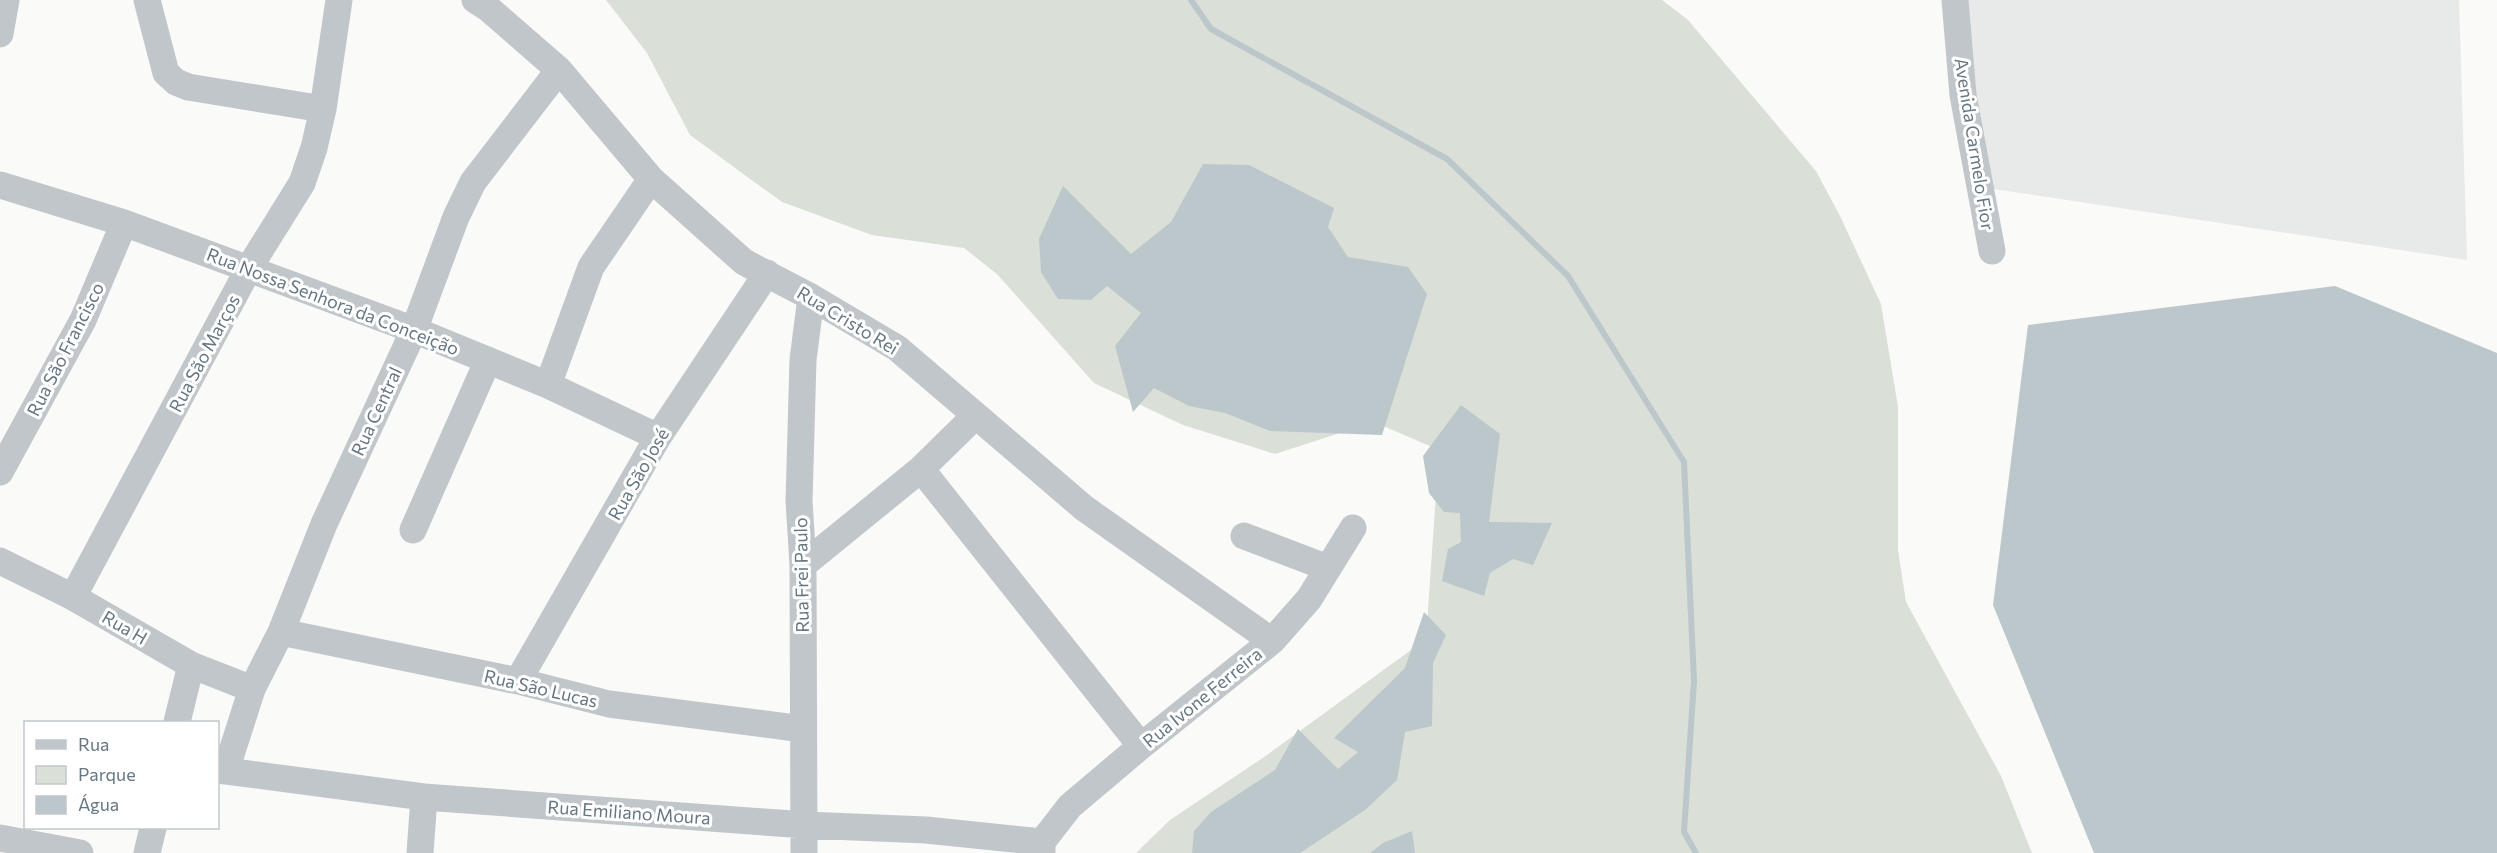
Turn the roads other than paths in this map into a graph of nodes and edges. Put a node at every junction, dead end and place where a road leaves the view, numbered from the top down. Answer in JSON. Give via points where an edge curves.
{"nodes":[{"id":1,"x":6,"y":0,"type":"edge"},
{"id":2,"x":147,"y":0,"type":"edge"},
{"id":3,"x":339,"y":0,"type":"edge"},
{"id":4,"x":475,"y":0,"type":"edge"},
{"id":5,"x":1955,"y":0,"type":"edge"},
{"id":6,"x":0,"y":34,"type":"edge"},
{"id":7,"x":559,"y":70,"type":"junction"},
{"id":8,"x":323,"y":109,"type":"junction"},
{"id":9,"x":651,"y":179,"type":"junction"},
{"id":10,"x":0,"y":185,"type":"edge"},
{"id":11,"x":124,"y":223,"type":"junction"},
{"id":12,"x":1992,"y":251,"type":"dead end"},
{"id":13,"x":249,"y":268,"type":"junction"},
{"id":14,"x":767,"y":273,"type":"junction"},
{"id":15,"x":811,"y":297,"type":"junction"},
{"id":16,"x":414,"y":330,"type":"junction"},
{"id":17,"x":488,"y":360,"type":"junction"},
{"id":18,"x":548,"y":385,"type":"junction"},
{"id":19,"x":975,"y":416,"type":"junction"},
{"id":20,"x":658,"y":437,"type":"junction"},
{"id":21,"x":921,"y":469,"type":"junction"},
{"id":22,"x":0,"y":472,"type":"edge"},
{"id":23,"x":1353,"y":528,"type":"dead end"},
{"id":24,"x":413,"y":530,"type":"dead end"},
{"id":25,"x":1244,"y":536,"type":"dead end"},
{"id":26,"x":0,"y":561,"type":"edge"},
{"id":27,"x":803,"y":566,"type":"junction"},
{"id":28,"x":1328,"y":567,"type":"junction"},
{"id":29,"x":74,"y":597,"type":"junction"},
{"id":30,"x":281,"y":632,"type":"junction"},
{"id":31,"x":1272,"y":641,"type":"junction"},
{"id":32,"x":191,"y":665,"type":"junction"},
{"id":33,"x":518,"y":681,"type":"junction"},
{"id":34,"x":252,"y":688,"type":"junction"},
{"id":35,"x":177,"y":721,"type":"edge"},
{"id":36,"x":803,"y":729,"type":"junction"},
{"id":37,"x":1141,"y":746,"type":"junction"},
{"id":38,"x":222,"y":770,"type":"edge"},
{"id":39,"x":424,"y":797,"type":"junction"},
{"id":40,"x":805,"y":825,"type":"junction"},
{"id":41,"x":0,"y":838,"type":"edge"},
{"id":42,"x":1042,"y":847,"type":"edge"},
{"id":43,"x":80,"y":853,"type":"edge"},
{"id":44,"x":420,"y":853,"type":"edge"},
{"id":45,"x":804,"y":853,"type":"edge"}],
"edges":[{"from":1,"to":6,"type":"street"},
{"from":2,"to":8,"type":"street","via":[[166,73],[176,82]]},
{"from":3,"to":8,"type":"street","name":"Rua São Marços"},
{"from":4,"to":7,"type":"street","name":"Rua Cristo Rei"},
{"from":5,"to":12,"type":"street","name":"Avenida Carmelo Fior","via":[[1963,95]]},
{"from":7,"to":9,"type":"street","name":"Rua Cristo Rei"},
{"from":7,"to":16,"type":"street","name":"Rua Central","via":[[473,182]]},
{"from":8,"to":13,"type":"street","name":"Rua São Marços","via":[[302,183]]},
{"from":9,"to":14,"type":"street","name":"Rua Cristo Rei","via":[[744,262]]},
{"from":9,"to":18,"type":"street","via":[[591,267]]},
{"from":10,"to":11,"type":"street","name":"Rua Nossa Senhora da Conceição"},
{"from":11,"to":13,"type":"street","name":"Rua Nossa Senhora da Conceição"},
{"from":11,"to":22,"type":"street","name":"Rua São Francisco","via":[[83,320]]},
{"from":13,"to":16,"type":"street","name":"Rua Nossa Senhora da Conceição"},
{"from":13,"to":29,"type":"street","name":"Rua São Marços"},
{"from":14,"to":15,"type":"street","name":"Rua Cristo Rei"},
{"from":14,"to":20,"type":"street","name":"Rua São José"},
{"from":15,"to":19,"type":"street","name":"Rua Cristo Rei","via":[[897,348]]},
{"from":15,"to":27,"type":"street","name":"Rua Frei Paulo","via":[[803,360],[799,501]]},
{"from":16,"to":17,"type":"street","name":"Rua Nossa Senhora da Conceição"},
{"from":16,"to":30,"type":"street","name":"Rua Central","via":[[324,524]]},
{"from":17,"to":18,"type":"street","name":"Rua Nossa Senhora da Conceição"},
{"from":17,"to":24,"type":"street"},
{"from":18,"to":20,"type":"street","name":"Rua Nossa Senhora da Conceição"},
{"from":19,"to":21,"type":"street"},
{"from":19,"to":31,"type":"street","name":"Rua Cristo Rei","via":[[1084,508]]},
{"from":20,"to":33,"type":"street","name":"Rua São José"},
{"from":21,"to":27,"type":"street"},
{"from":21,"to":37,"type":"street"},
{"from":23,"to":28,"type":"street","name":"Rua Ivone Ferreira"},
{"from":25,"to":28,"type":"street"},
{"from":26,"to":29,"type":"street","name":"Rua H"},
{"from":27,"to":36,"type":"street","name":"Rua Frei Paulo"},
{"from":28,"to":31,"type":"street","name":"Rua Ivone Ferreira","via":[[1309,599]]},
{"from":29,"to":32,"type":"street","name":"Rua H"},
{"from":30,"to":33,"type":"street","name":"Rua São Lucas"},
{"from":30,"to":34,"type":"street","name":"Rua Central"},
{"from":31,"to":37,"type":"street","name":"Rua Ivone Ferreira"},
{"from":32,"to":34,"type":"street","name":"Rua H"},
{"from":32,"to":35,"type":"street"},
{"from":33,"to":36,"type":"street","name":"Rua São Lucas","via":[[609,704]]},
{"from":34,"to":38,"type":"street","name":"Rua Central"},
{"from":36,"to":40,"type":"street","name":"Rua Frei Paulo"},
{"from":37,"to":42,"type":"street","name":"Rua Ivone Ferreira","via":[[1070,806]]},
{"from":38,"to":39,"type":"street","name":"Rua Emiliano Moura"},
{"from":39,"to":40,"type":"street","name":"Rua Emiliano Moura"},
{"from":39,"to":44,"type":"street"},
{"from":40,"to":42,"type":"street","name":"Rua Emiliano Moura","via":[[926,830]]},
{"from":40,"to":45,"type":"street","name":"Rua Frei Paulo"},
{"from":41,"to":43,"type":"street"}]}
